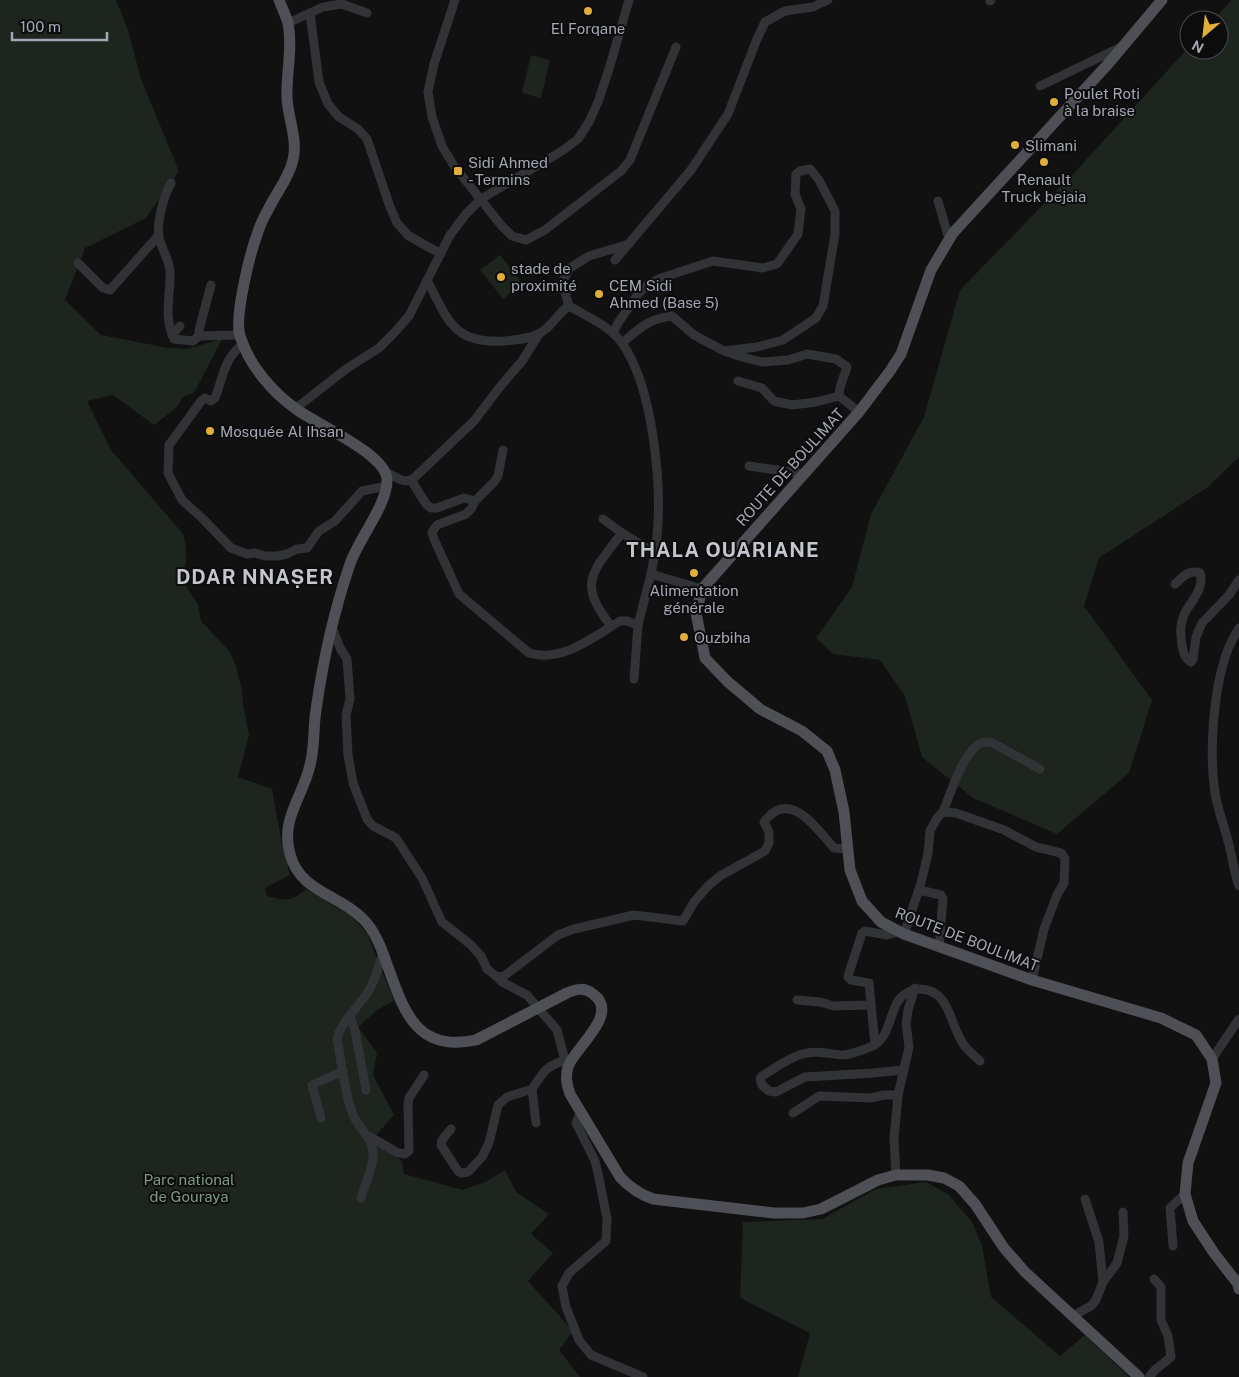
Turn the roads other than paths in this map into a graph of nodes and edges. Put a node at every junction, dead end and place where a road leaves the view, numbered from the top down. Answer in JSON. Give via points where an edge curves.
{"nodes":[{"id":1,"x":279,"y":0,"type":"edge"},
{"id":2,"x":455,"y":0,"type":"edge"},
{"id":3,"x":629,"y":0,"type":"edge"},
{"id":4,"x":828,"y":0,"type":"edge"},
{"id":5,"x":1162,"y":0,"type":"edge"},
{"id":6,"x":310,"y":13,"type":"junction"},
{"id":7,"x":367,"y":13,"type":"dead end"},
{"id":8,"x":288,"y":23,"type":"junction"},
{"id":9,"x":1123,"y":46,"type":"junction"},
{"id":10,"x":676,"y":47,"type":"dead end"},
{"id":11,"x":1040,"y":86,"type":"dead end"},
{"id":12,"x":171,"y":183,"type":"dead end"},
{"id":13,"x":481,"y":199,"type":"junction"},
{"id":14,"x":938,"y":201,"type":"dead end"},
{"id":15,"x":158,"y":235,"type":"junction"},
{"id":16,"x":949,"y":239,"type":"junction"},
{"id":17,"x":629,"y":244,"type":"junction"},
{"id":18,"x":441,"y":254,"type":"junction"},
{"id":19,"x":616,"y":260,"type":"dead end"},
{"id":20,"x":78,"y":262,"type":"dead end"},
{"id":21,"x":428,"y":280,"type":"junction"},
{"id":22,"x":211,"y":285,"type":"dead end"},
{"id":23,"x":569,"y":306,"type":"junction"},
{"id":24,"x":180,"y":326,"type":"dead end"},
{"id":25,"x":613,"y":333,"type":"junction"},
{"id":26,"x":538,"y":334,"type":"junction"},
{"id":27,"x":172,"y":335,"type":"junction"},
{"id":28,"x":199,"y":336,"type":"junction"},
{"id":29,"x":241,"y":339,"type":"junction"},
{"id":30,"x":622,"y":343,"type":"junction"},
{"id":31,"x":724,"y":351,"type":"junction"},
{"id":32,"x":738,"y":381,"type":"dead end"},
{"id":33,"x":839,"y":396,"type":"junction"},
{"id":34,"x":295,"y":409,"type":"junction"},
{"id":35,"x":859,"y":412,"type":"junction"},
{"id":36,"x":503,"y":450,"type":"dead end"},
{"id":37,"x":748,"y":466,"type":"dead end"},
{"id":38,"x":386,"y":472,"type":"junction"},
{"id":39,"x":804,"y":474,"type":"junction"},
{"id":40,"x":411,"y":480,"type":"junction"},
{"id":41,"x":387,"y":486,"type":"junction"},
{"id":42,"x":475,"y":501,"type":"junction"},
{"id":43,"x":603,"y":519,"type":"dead end"},
{"id":44,"x":622,"y":533,"type":"junction"},
{"id":45,"x":654,"y":552,"type":"junction"},
{"id":46,"x":651,"y":574,"type":"junction"},
{"id":47,"x":1239,"y":580,"type":"edge"},
{"id":48,"x":1175,"y":584,"type":"dead end"},
{"id":49,"x":702,"y":589,"type":"junction"},
{"id":50,"x":638,"y":624,"type":"junction"},
{"id":51,"x":611,"y":626,"type":"junction"},
{"id":52,"x":332,"y":627,"type":"junction"},
{"id":53,"x":1239,"y":628,"type":"edge"},
{"id":54,"x":634,"y":679,"type":"dead end"},
{"id":55,"x":1040,"y":769,"type":"dead end"},
{"id":56,"x":943,"y":812,"type":"junction"},
{"id":57,"x":848,"y":849,"type":"junction"},
{"id":58,"x":1239,"y":886,"type":"edge"},
{"id":59,"x":919,"y":890,"type":"junction"},
{"id":60,"x":902,"y":933,"type":"junction"},
{"id":61,"x":938,"y":948,"type":"junction"},
{"id":62,"x":384,"y":953,"type":"junction"},
{"id":63,"x":497,"y":977,"type":"junction"},
{"id":64,"x":1032,"y":980,"type":"junction"},
{"id":65,"x":915,"y":988,"type":"junction"},
{"id":66,"x":797,"y":1000,"type":"dead end"},
{"id":67,"x":870,"y":1005,"type":"junction"},
{"id":68,"x":538,"y":1008,"type":"junction"},
{"id":69,"x":350,"y":1017,"type":"junction"},
{"id":70,"x":1239,"y":1019,"type":"edge"},
{"id":71,"x":875,"y":1044,"type":"junction"},
{"id":72,"x":1212,"y":1059,"type":"junction"},
{"id":73,"x":568,"y":1060,"type":"junction"},
{"id":74,"x":980,"y":1061,"type":"dead end"},
{"id":75,"x":904,"y":1070,"type":"junction"},
{"id":76,"x":343,"y":1071,"type":"junction"},
{"id":77,"x":424,"y":1075,"type":"dead end"},
{"id":78,"x":532,"y":1089,"type":"junction"},
{"id":79,"x":366,"y":1090,"type":"dead end"},
{"id":80,"x":898,"y":1095,"type":"junction"},
{"id":81,"x":581,"y":1111,"type":"junction"},
{"id":82,"x":793,"y":1113,"type":"dead end"},
{"id":83,"x":321,"y":1118,"type":"dead end"},
{"id":84,"x":536,"y":1124,"type":"dead end"},
{"id":85,"x":451,"y":1129,"type":"dead end"},
{"id":86,"x":366,"y":1135,"type":"junction"},
{"id":87,"x":896,"y":1175,"type":"junction"},
{"id":88,"x":1185,"y":1194,"type":"junction"},
{"id":89,"x":361,"y":1198,"type":"dead end"},
{"id":90,"x":1085,"y":1199,"type":"dead end"},
{"id":91,"x":1123,"y":1212,"type":"dead end"},
{"id":92,"x":1173,"y":1246,"type":"dead end"},
{"id":93,"x":1154,"y":1279,"type":"dead end"},
{"id":94,"x":1103,"y":1282,"type":"junction"},
{"id":95,"x":1239,"y":1290,"type":"edge"},
{"id":96,"x":1073,"y":1316,"type":"junction"},
{"id":97,"x":642,"y":1377,"type":"edge"},
{"id":98,"x":1139,"y":1377,"type":"edge"},
{"id":99,"x":1149,"y":1377,"type":"edge"}],
"edges":[{"from":1,"to":8,"type":"main road"},
{"from":2,"to":13,"type":"street","via":[[428,92],[442,146]]},
{"from":3,"to":13,"type":"street","via":[[598,102],[578,139]]},
{"from":4,"to":17,"type":"street","via":[[812,7],[785,11],[766,22],[756,39],[728,114],[691,170]]},
{"from":5,"to":9,"type":"main road","name":"ROUTE DE BOULIMAT"},
{"from":6,"to":7,"type":"street","via":[[323,6],[342,4]]},
{"from":6,"to":8,"type":"street"},
{"from":6,"to":18,"type":"street","via":[[319,82],[328,104],[367,139],[397,223],[409,236]]},
{"from":8,"to":29,"type":"main road","via":[[287,97],[294,156],[251,252],[239,316]]},
{"from":9,"to":11,"type":"street"},
{"from":9,"to":16,"type":"main road","name":"ROUTE DE BOULIMAT"},
{"from":10,"to":13,"type":"street","via":[[630,160],[621,171],[545,230],[526,240],[512,236]]},
{"from":12,"to":15,"type":"street","via":[[162,203]]},
{"from":13,"to":18,"type":"street","via":[[460,221]]},
{"from":14,"to":16,"type":"street"},
{"from":15,"to":20,"type":"street","via":[[110,290],[103,288]]},
{"from":15,"to":27,"type":"street","via":[[170,269],[168,321]]},
{"from":16,"to":35,"type":"main road","name":"ROUTE DE BOULIMAT","via":[[930,270],[901,354]]},
{"from":17,"to":19,"type":"street"},
{"from":17,"to":23,"type":"street","via":[[589,256],[570,268],[562,282]]},
{"from":18,"to":21,"type":"street"},
{"from":21,"to":26,"type":"street","via":[[447,319],[460,333],[494,342],[521,340]]},
{"from":21,"to":34,"type":"street","via":[[409,316],[379,348],[346,368]]},
{"from":22,"to":28,"type":"street"},
{"from":23,"to":25,"type":"street"},
{"from":23,"to":26,"type":"street"},
{"from":24,"to":27,"type":"street"},
{"from":25,"to":30,"type":"street"},
{"from":25,"to":31,"type":"street","via":[[638,294],[661,278],[714,261],[763,268],[777,264],[798,234],[801,209],[796,194],[796,174],[810,169],[820,180],[835,211],[835,234],[823,306],[816,318],[783,340]]},
{"from":26,"to":40,"type":"street","via":[[522,361],[474,421]]},
{"from":27,"to":28,"type":"street","via":[[177,340],[193,341]]},
{"from":28,"to":29,"type":"street"},
{"from":29,"to":34,"type":"main road","via":[[261,376]]},
{"from":29,"to":41,"type":"street","via":[[226,364],[215,398],[202,400],[169,445],[168,474],[186,506],[231,548],[247,554],[277,556],[309,546],[320,531],[335,521],[362,492]]},
{"from":30,"to":31,"type":"street","via":[[656,318],[672,316],[694,335]]},
{"from":30,"to":45,"type":"street","via":[[639,376],[647,401],[657,474]]},
{"from":31,"to":33,"type":"street","via":[[762,362],[788,360],[807,354],[836,359],[847,367],[839,386]]},
{"from":32,"to":33,"type":"street","via":[[762,388],[774,401],[792,404]]},
{"from":33,"to":35,"type":"street"},
{"from":34,"to":38,"type":"main road","via":[[376,458]]},
{"from":35,"to":39,"type":"main road","name":"ROUTE DE BOULIMAT"},
{"from":36,"to":42,"type":"street","via":[[498,476]]},
{"from":37,"to":39,"type":"street"},
{"from":38,"to":40,"type":"street","via":[[402,480]]},
{"from":38,"to":41,"type":"main road"},
{"from":39,"to":49,"type":"main road","name":"ROUTE DE BOULIMAT"},
{"from":40,"to":42,"type":"street","via":[[431,508],[464,498]]},
{"from":41,"to":52,"type":"main road","via":[[384,500],[352,559]]},
{"from":42,"to":51,"type":"street","via":[[466,514],[437,525],[432,532],[459,594],[529,653],[536,655],[559,654]]},
{"from":43,"to":44,"type":"street"},
{"from":44,"to":45,"type":"street"},
{"from":44,"to":51,"type":"street","via":[[601,560],[591,580],[598,609]]},
{"from":45,"to":46,"type":"street"},
{"from":46,"to":49,"type":"street"},
{"from":46,"to":50,"type":"street"},
{"from":47,"to":48,"type":"street","via":[[1202,623],[1191,662],[1183,651],[1180,629],[1183,616],[1202,580],[1194,571]]},
{"from":49,"to":57,"type":"main road","name":"ROUTE DE BOULIMAT","via":[[696,613],[705,658],[760,709],[802,731],[827,750],[836,770]]},
{"from":50,"to":51,"type":"street","via":[[620,621]]},
{"from":50,"to":54,"type":"street"},
{"from":52,"to":62,"type":"main road","via":[[315,713],[310,768],[290,816],[287,833],[289,854],[297,871],[310,885],[361,917]]},
{"from":52,"to":63,"type":"street","via":[[347,659],[350,699],[346,715],[348,754],[353,783],[367,819],[373,826],[396,838],[422,878],[442,922],[471,945],[482,956],[487,969]]},
{"from":53,"to":58,"type":"street","via":[[1227,650],[1219,681],[1213,765],[1215,793]]},
{"from":55,"to":56,"type":"street","via":[[991,742],[979,744],[962,763]]},
{"from":56,"to":59,"type":"street","via":[[930,831]]},
{"from":56,"to":64,"type":"street","via":[[956,813],[1004,830],[1036,847],[1061,853],[1065,858],[1064,883],[1044,930]]},
{"from":57,"to":60,"type":"main road","name":"ROUTE DE BOULIMAT","via":[[850,870],[862,901],[881,922]]},
{"from":57,"to":63,"type":"street","via":[[834,848],[794,809],[774,811],[764,822],[769,832],[765,851],[708,886],[683,920],[634,915],[574,929],[558,935],[504,976]]},
{"from":59,"to":60,"type":"street"},
{"from":59,"to":61,"type":"street","via":[[943,899]]},
{"from":60,"to":61,"type":"main road","name":"ROUTE DE BOULIMAT"},
{"from":60,"to":67,"type":"street","via":[[862,933],[848,977],[869,983]]},
{"from":61,"to":64,"type":"main road","name":"ROUTE DE BOULIMAT"},
{"from":62,"to":68,"type":"main road","via":[[405,1012],[416,1027],[431,1038],[461,1043],[476,1040]]},
{"from":62,"to":69,"type":"street","via":[[370,988]]},
{"from":63,"to":68,"type":"street","via":[[527,995]]},
{"from":64,"to":72,"type":"main road","name":"ROUTE DE BOULIMAT","via":[[1161,1018],[1196,1035]]},
{"from":65,"to":71,"type":"street","via":[[899,999],[884,1036]]},
{"from":65,"to":74,"type":"street","via":[[929,989],[938,994],[964,1045]]},
{"from":65,"to":75,"type":"street","via":[[906,1024],[909,1047]]},
{"from":66,"to":67,"type":"street","via":[[834,1006]]},
{"from":67,"to":71,"type":"street"},
{"from":68,"to":73,"type":"street","via":[[557,1030]]},
{"from":68,"to":73,"type":"main road","via":[[577,989],[594,994],[601,1002],[602,1010],[593,1032]]},
{"from":69,"to":76,"type":"street","via":[[337,1039]]},
{"from":69,"to":79,"type":"street"},
{"from":70,"to":72,"type":"street"},
{"from":71,"to":75,"type":"street","via":[[845,1055],[819,1051],[800,1054],[762,1076],[762,1086],[776,1092],[805,1077]]},
{"from":72,"to":88,"type":"main road","name":"ROUTE DE BOULIMAT","via":[[1216,1083],[1188,1162]]},
{"from":73,"to":78,"type":"street","via":[[556,1062],[544,1071]]},
{"from":73,"to":81,"type":"main road","via":[[567,1084]]},
{"from":75,"to":80,"type":"street"},
{"from":76,"to":83,"type":"street","via":[[312,1085]]},
{"from":76,"to":86,"type":"street","via":[[354,1117]]},
{"from":77,"to":86,"type":"street","via":[[409,1098],[410,1151],[398,1153]]},
{"from":78,"to":84,"type":"street"},
{"from":78,"to":85,"type":"street","via":[[507,1097],[498,1105],[489,1144],[468,1172],[458,1171],[441,1145]]},
{"from":80,"to":82,"type":"street","via":[[871,1098],[819,1096]]},
{"from":80,"to":87,"type":"street","via":[[894,1139]]},
{"from":81,"to":87,"type":"main road","via":[[620,1178],[634,1191],[653,1199],[774,1213],[803,1213],[821,1209],[878,1180]]},
{"from":81,"to":97,"type":"street","via":[[576,1123],[596,1161],[608,1219],[606,1242],[569,1273],[562,1286],[566,1307],[579,1340],[591,1355]]},
{"from":86,"to":89,"type":"street","via":[[373,1157]]},
{"from":87,"to":96,"type":"main road","via":[[928,1175],[944,1178],[959,1186],[1025,1272]]},
{"from":88,"to":92,"type":"street","via":[[1170,1208]]},
{"from":88,"to":95,"type":"main road","name":"ROUTE DE BOULIMAT","via":[[1193,1221]]},
{"from":90,"to":94,"type":"street","via":[[1099,1242]]},
{"from":91,"to":94,"type":"street","via":[[1124,1236],[1117,1263]]},
{"from":93,"to":99,"type":"street","via":[[1161,1287],[1161,1320],[1171,1356]]},
{"from":94,"to":96,"type":"street","via":[[1091,1306]]},
{"from":96,"to":98,"type":"main road"}]}
